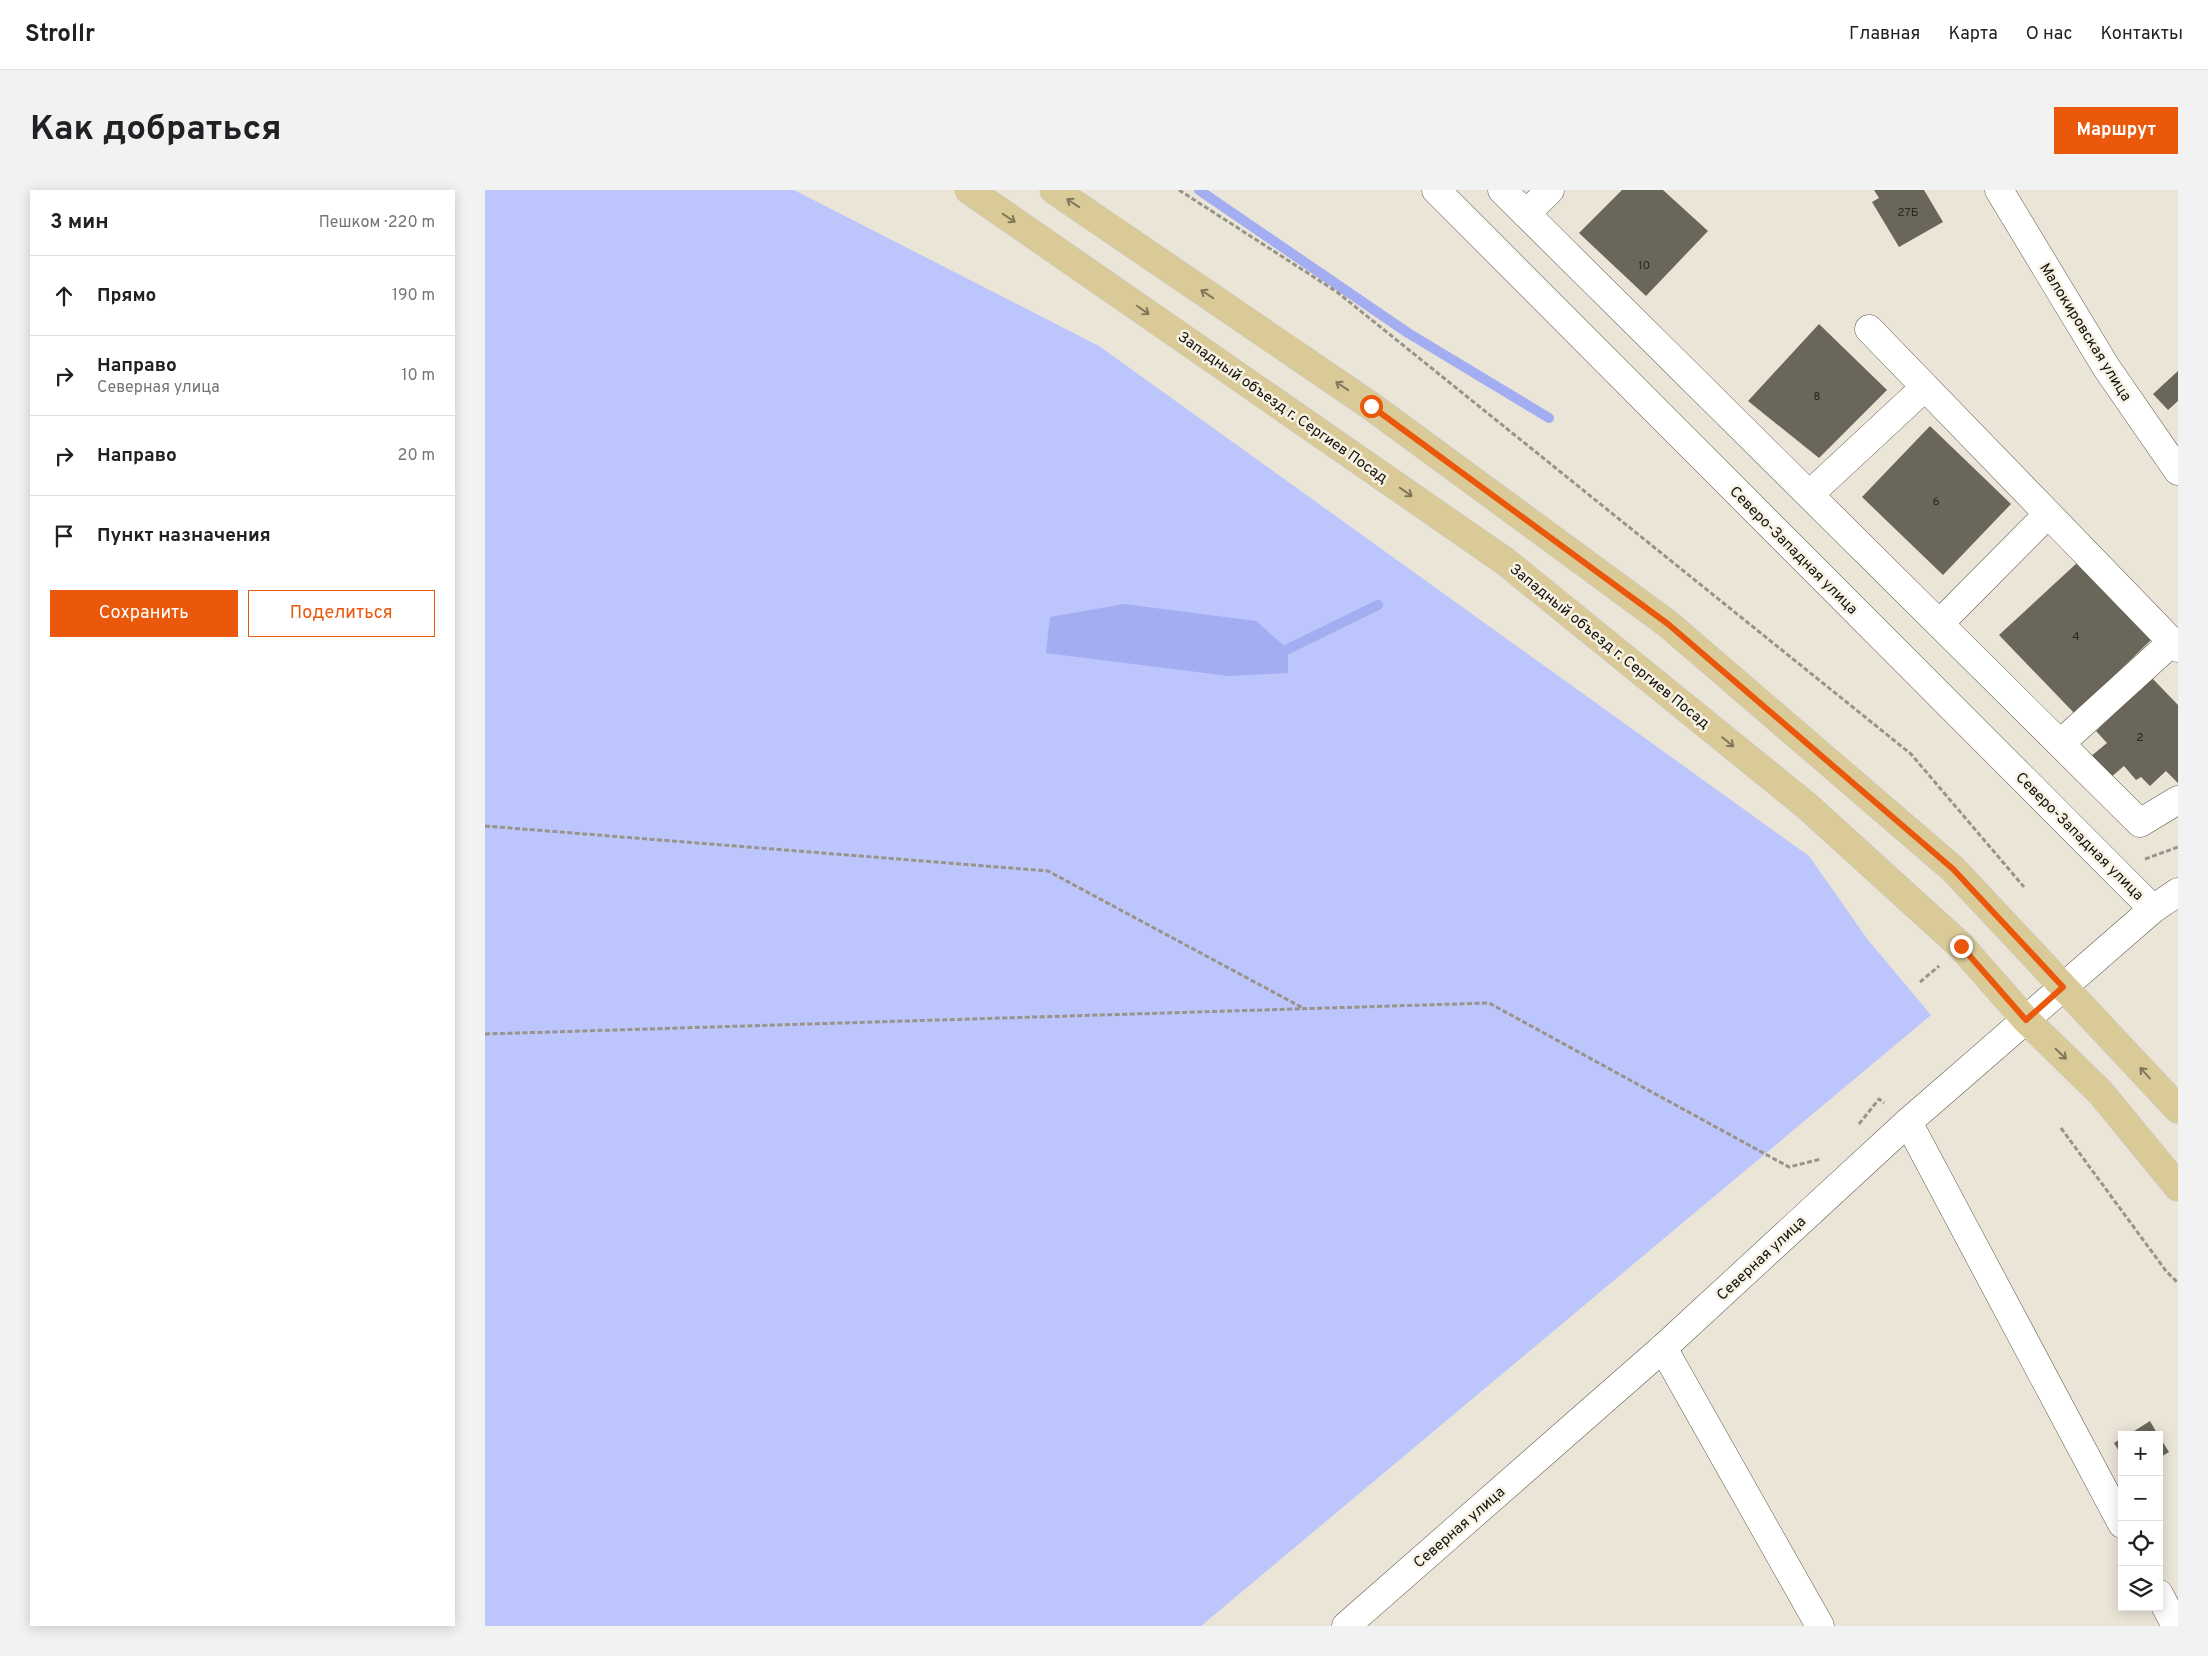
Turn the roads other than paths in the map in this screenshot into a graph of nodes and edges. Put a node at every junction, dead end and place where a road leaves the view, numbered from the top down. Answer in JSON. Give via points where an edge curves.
{"nodes":[{"id":1,"x":969,"y":190,"type":"edge"},
{"id":2,"x":1054,"y":190,"type":"edge"},
{"id":3,"x":1435,"y":190,"type":"edge"},
{"id":4,"x":1502,"y":190,"type":"edge"},
{"id":5,"x":1550,"y":190,"type":"edge"},
{"id":6,"x":1999,"y":190,"type":"edge"},
{"id":7,"x":1526,"y":214,"type":"junction"},
{"id":8,"x":1869,"y":329,"type":"dead end"},
{"id":9,"x":1925,"y":387,"type":"junction"},
{"id":10,"x":2178,"y":471,"type":"edge"},
{"id":11,"x":1810,"y":494,"type":"junction"},
{"id":12,"x":2048,"y":514,"type":"junction"},
{"id":13,"x":1940,"y":623,"type":"junction"},
{"id":14,"x":2175,"y":645,"type":"edge"},
{"id":15,"x":2061,"y":743,"type":"junction"},
{"id":16,"x":2178,"y":800,"type":"edge"},
{"id":17,"x":2178,"y":892,"type":"edge"},
{"id":18,"x":2153,"y":909,"type":"junction"},
{"id":19,"x":2063,"y":987,"type":"junction"},
{"id":20,"x":2026,"y":1020,"type":"junction"},
{"id":21,"x":2178,"y":1109,"type":"edge"},
{"id":22,"x":1908,"y":1122,"type":"junction"},
{"id":23,"x":2178,"y":1187,"type":"edge"},
{"id":24,"x":1663,"y":1348,"type":"junction"},
{"id":25,"x":2120,"y":1521,"type":"edge"},
{"id":26,"x":2163,"y":1602,"type":"edge"},
{"id":27,"x":1812,"y":1623,"type":"edge"},
{"id":28,"x":1346,"y":1626,"type":"edge"},
{"id":29,"x":2176,"y":1626,"type":"edge"}],
"edges":[{"from":1,"to":20,"type":"main road","name":"Западный объезд г. Сергиев Посад","one_way":true,"via":[[1506,562],[1807,806],[1961,946]]},
{"from":19,"to":2,"type":"main road","one_way":true,"via":[[1953,869],[1668,624],[1371,406]]},
{"from":3,"to":18,"type":"street","name":"Северо-Западная улица"},
{"from":4,"to":7,"type":"street"},
{"from":5,"to":7,"type":"street"},
{"from":6,"to":10,"type":"street","name":"Малокировская улица","via":[[2106,367]]},
{"from":7,"to":11,"type":"street"},
{"from":8,"to":9,"type":"street"},
{"from":9,"to":11,"type":"street"},
{"from":9,"to":12,"type":"street"},
{"from":11,"to":13,"type":"street"},
{"from":12,"to":13,"type":"street"},
{"from":12,"to":14,"type":"street"},
{"from":13,"to":15,"type":"street"},
{"from":14,"to":15,"type":"street"},
{"from":15,"to":16,"type":"street","via":[[2140,822]]},
{"from":17,"to":18,"type":"street","name":"Северная улица"},
{"from":18,"to":19,"type":"street","name":"Северная улица"},
{"from":19,"to":20,"type":"street","name":"Северная улица"},
{"from":21,"to":19,"type":"main road","one_way":true},
{"from":20,"to":22,"type":"street","name":"Северная улица"},
{"from":20,"to":23,"type":"main road","name":"Западный объезд г. Сергиев Посад","one_way":true,"via":[[2101,1093]]},
{"from":22,"to":24,"type":"street","name":"Северная улица"},
{"from":22,"to":25,"type":"street"},
{"from":24,"to":27,"type":"street"},
{"from":24,"to":28,"type":"street","name":"Северная улица"},
{"from":26,"to":29,"type":"street"}]}
